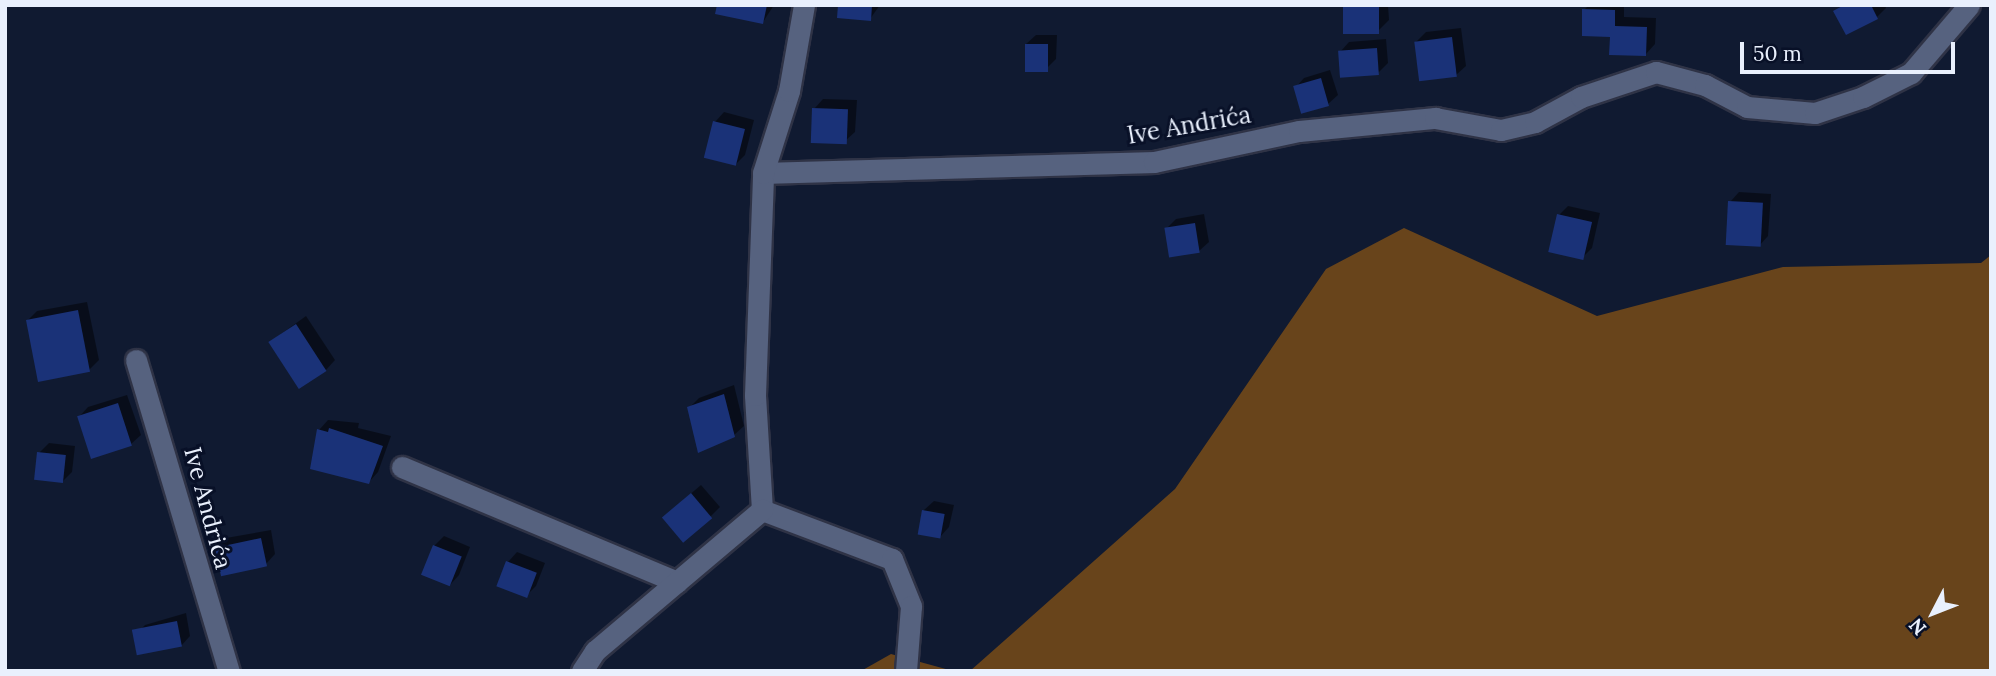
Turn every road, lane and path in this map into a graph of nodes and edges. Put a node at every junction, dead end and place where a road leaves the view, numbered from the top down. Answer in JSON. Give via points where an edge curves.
{"nodes":[{"id":1,"x":804,"y":5,"type":"edge"},
{"id":2,"x":1969,"y":5,"type":"edge"},
{"id":3,"x":763,"y":173,"type":"junction"},
{"id":4,"x":136,"y":359,"type":"dead end"},
{"id":5,"x":402,"y":467,"type":"dead end"},
{"id":6,"x":762,"y":510,"type":"junction"},
{"id":7,"x":677,"y":582,"type":"junction"},
{"id":8,"x":229,"y":671,"type":"edge"},
{"id":9,"x":582,"y":671,"type":"edge"},
{"id":10,"x":906,"y":671,"type":"edge"}],
"edges":[{"from":1,"to":3,"type":"street","via":[[789,92]]},
{"from":2,"to":3,"type":"street","name":"Ive Andrića","via":[[1911,73],[1863,97],[1815,113],[1747,107],[1705,85],[1656,72],[1613,85],[1535,122],[1501,130],[1422,118],[1299,131],[1154,162]]},
{"from":3,"to":6,"type":"street","via":[[755,395]]},
{"from":4,"to":8,"type":"street","name":"Ive Andrića"},
{"from":5,"to":7,"type":"street"},
{"from":6,"to":7,"type":"street"},
{"from":6,"to":10,"type":"street","via":[[892,559],[911,606]]},
{"from":7,"to":9,"type":"street","via":[[595,650]]}]}
